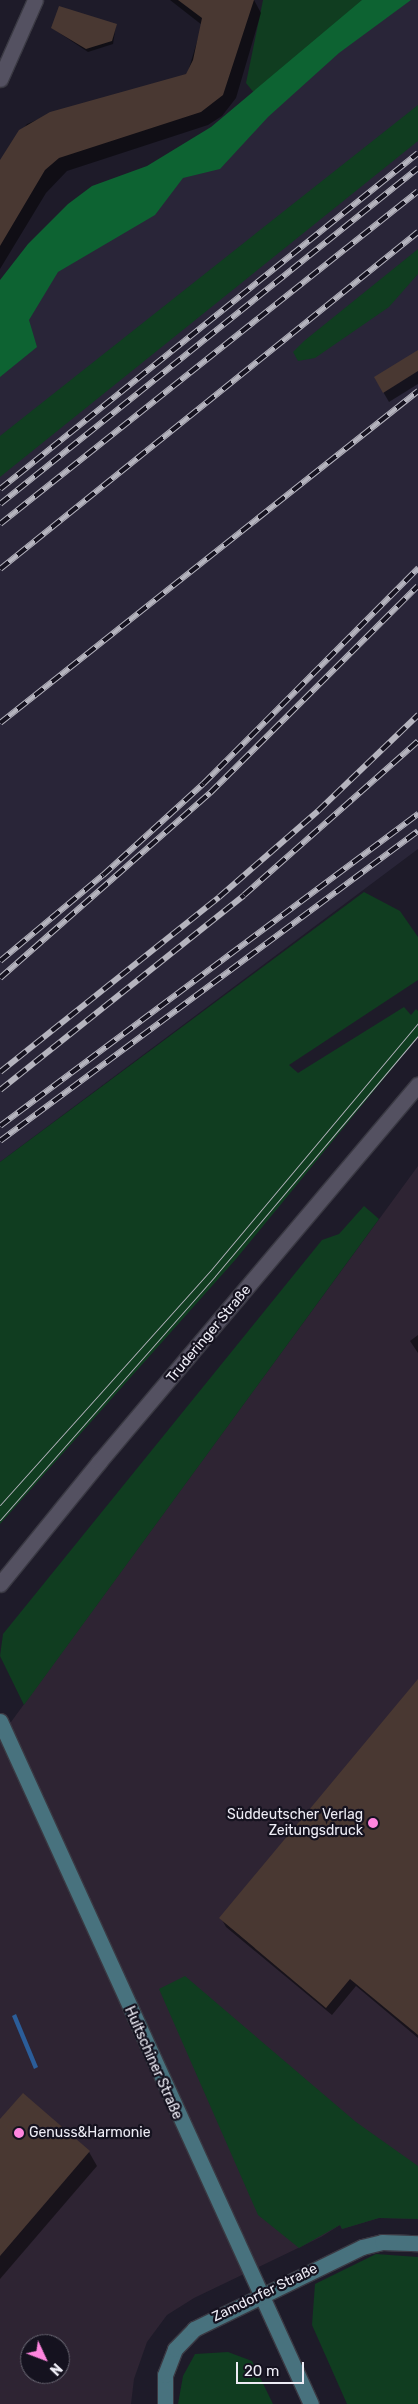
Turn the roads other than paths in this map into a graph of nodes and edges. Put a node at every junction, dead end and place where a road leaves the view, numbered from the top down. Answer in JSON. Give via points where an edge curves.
{"nodes":[{"id":1,"x":35,"y":0,"type":"edge"},
{"id":2,"x":0,"y":79,"type":"edge"},
{"id":3,"x":418,"y":1085,"type":"edge"},
{"id":4,"x":0,"y":1584,"type":"edge"},
{"id":5,"x":0,"y":1721,"type":"edge"},
{"id":6,"x":418,"y":2244,"type":"edge"},
{"id":7,"x":260,"y":2295,"type":"junction"},
{"id":8,"x":165,"y":2404,"type":"edge"},
{"id":9,"x":310,"y":2404,"type":"edge"}],
"edges":[{"from":1,"to":2,"type":"street"},
{"from":3,"to":4,"type":"street","name":"Truderinger Straße"},
{"from":5,"to":7,"type":"main road","name":"Hultschiner Straße"},
{"from":6,"to":7,"type":"main road","name":"Zamdorfer Straße","via":[[382,2242],[362,2247]]},
{"from":7,"to":8,"type":"main road","name":"Zamdorfer Straße","via":[[186,2335],[176,2348],[166,2375]]},
{"from":7,"to":9,"type":"main road","name":"Hultschiner Straße"}]}
